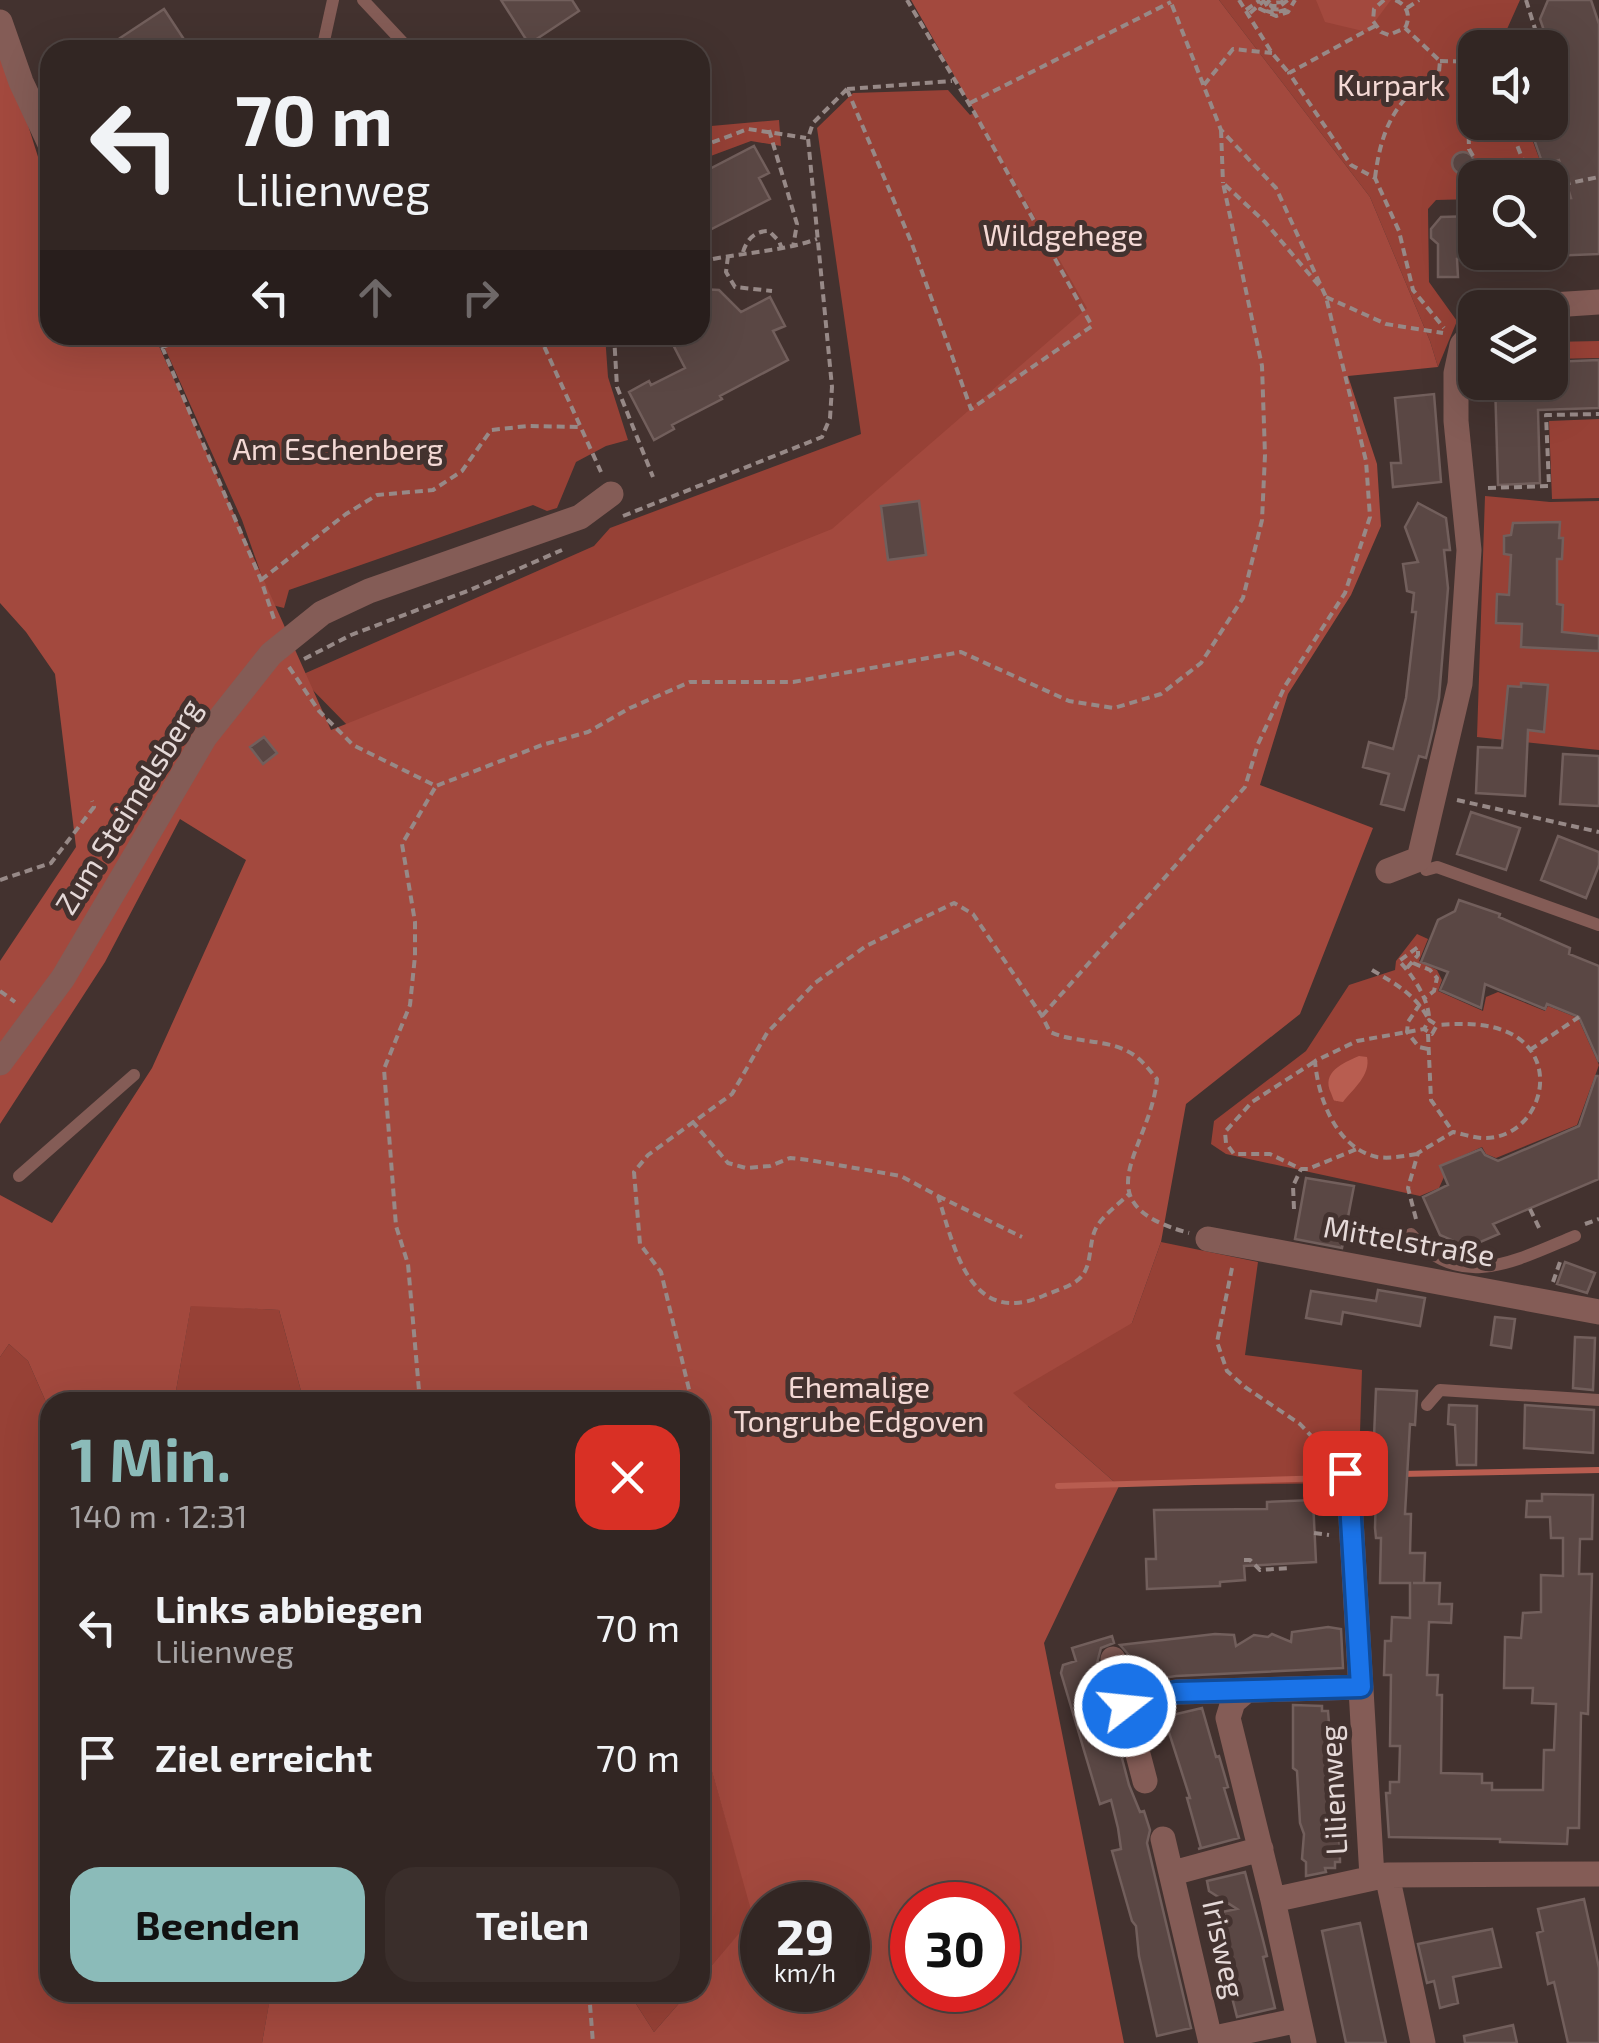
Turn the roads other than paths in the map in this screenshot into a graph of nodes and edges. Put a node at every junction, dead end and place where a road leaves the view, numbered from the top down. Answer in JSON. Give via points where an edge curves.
{"nodes":[{"id":1,"x":334,"y":0,"type":"edge"},
{"id":2,"x":363,"y":0,"type":"edge"},
{"id":3,"x":0,"y":22,"type":"edge"},
{"id":4,"x":324,"y":40,"type":"edge"},
{"id":5,"x":401,"y":40,"type":"edge"},
{"id":6,"x":40,"y":123,"type":"edge"},
{"id":7,"x":1599,"y":302,"type":"edge"},
{"id":8,"x":1568,"y":304,"type":"edge"},
{"id":9,"x":1458,"y":364,"type":"edge"},
{"id":10,"x":613,"y":507,"type":"road end"},
{"id":11,"x":1388,"y":870,"type":"dead end"},
{"id":12,"x":1426,"y":870,"type":"dead end"},
{"id":13,"x":1599,"y":925,"type":"edge"},
{"id":14,"x":0,"y":1063,"type":"edge"},
{"id":15,"x":134,"y":1075,"type":"dead end"},
{"id":16,"x":19,"y":1176,"type":"dead end"},
{"id":17,"x":1415,"y":1231,"type":"road end"},
{"id":18,"x":1575,"y":1236,"type":"dead end"},
{"id":19,"x":1208,"y":1238,"type":"road end"},
{"id":20,"x":1599,"y":1312,"type":"edge"},
{"id":21,"x":1599,"y":1400,"type":"edge"},
{"id":22,"x":1427,"y":1405,"type":"dead end"},
{"id":23,"x":1347,"y":1479,"type":"road end"},
{"id":24,"x":1113,"y":1658,"type":"dead end"},
{"id":25,"x":1361,"y":1687,"type":"junction"},
{"id":26,"x":1246,"y":1691,"type":"junction"},
{"id":27,"x":1125,"y":1706,"type":"junction"},
{"id":28,"x":1145,"y":1781,"type":"dead end"},
{"id":29,"x":1163,"y":1839,"type":"dead end"},
{"id":30,"x":1261,"y":1849,"type":"junction"},
{"id":31,"x":1173,"y":1873,"type":"junction"},
{"id":32,"x":1599,"y":1874,"type":"edge"},
{"id":33,"x":1379,"y":1876,"type":"junction"},
{"id":34,"x":1273,"y":1900,"type":"junction"},
{"id":35,"x":1301,"y":2032,"type":"edge"},
{"id":36,"x":1211,"y":2041,"type":"edge"},
{"id":37,"x":1423,"y":2043,"type":"edge"}],
"edges":[{"from":1,"to":4,"type":"lane"},
{"from":2,"to":5,"type":"lane"},
{"from":3,"to":6,"type":"street"},
{"from":7,"to":8,"type":"street"},
{"from":9,"to":11,"type":"street","via":[[1456,420],[1469,550],[1460,684],[1418,858]]},
{"from":10,"to":14,"type":"street","name":"Zum Steimelsberg","via":[[369,591],[322,613],[276,649],[205,737],[62,978]]},
{"from":12,"to":13,"type":"lane","via":[[1437,867]]},
{"from":15,"to":16,"type":"lane"},
{"from":17,"to":18,"type":"lane","via":[[1425,1252],[1465,1268],[1502,1266]]},
{"from":19,"to":20,"type":"street","name":"Mittelstraße"},
{"from":21,"to":22,"type":"lane","via":[[1440,1390]]},
{"from":23,"to":25,"type":"street","name":"Lilienweg"},
{"from":24,"to":27,"type":"street"},
{"from":25,"to":26,"type":"street"},
{"from":25,"to":33,"type":"street","name":"Lilienweg"},
{"from":26,"to":27,"type":"street","via":[[1176,1692]]},
{"from":26,"to":30,"type":"street","name":"Irisweg","via":[[1228,1718]]},
{"from":27,"to":28,"type":"street"},
{"from":29,"to":31,"type":"street","name":"Irisweg"},
{"from":30,"to":31,"type":"street","name":"Irisweg"},
{"from":30,"to":34,"type":"street","name":"Irisweg"},
{"from":31,"to":36,"type":"street","name":"Irisweg"},
{"from":32,"to":33,"type":"street","name":"Lilienweg"},
{"from":33,"to":34,"type":"street","name":"Irisweg"},
{"from":33,"to":37,"type":"street"},
{"from":34,"to":35,"type":"street","name":"Irisweg"},
{"from":35,"to":36,"type":"street","name":"Irisweg"}]}
